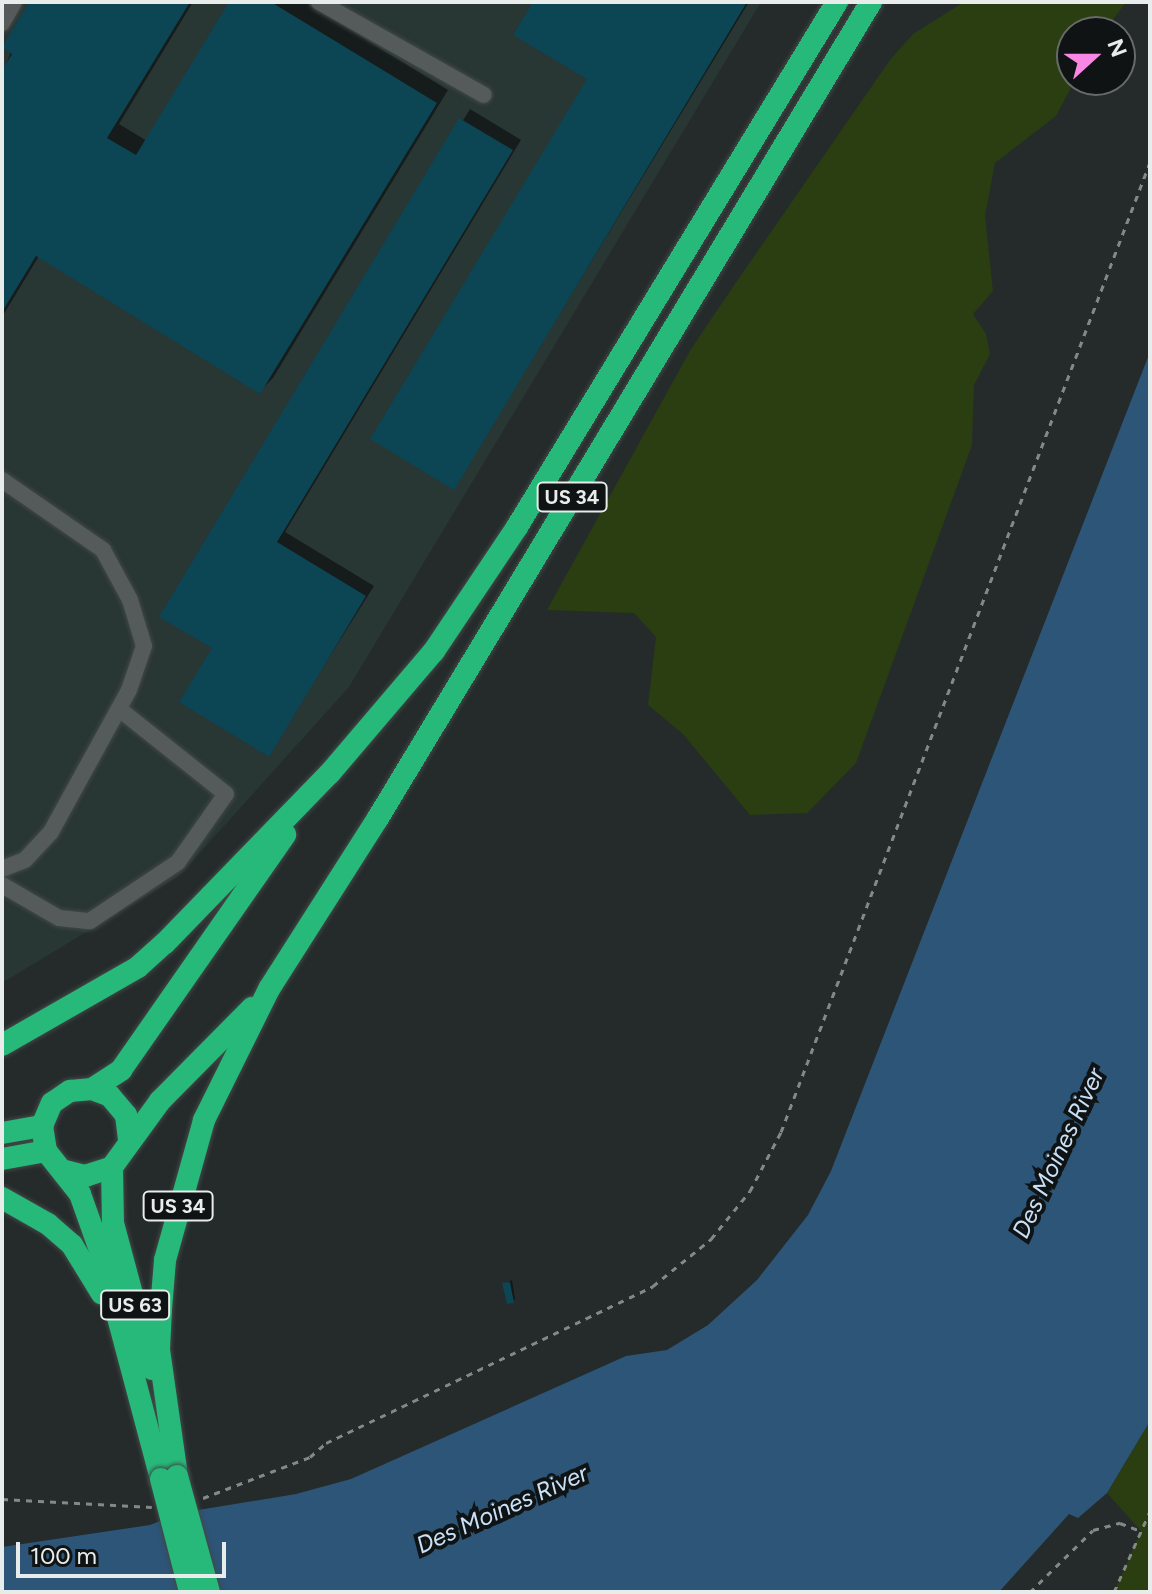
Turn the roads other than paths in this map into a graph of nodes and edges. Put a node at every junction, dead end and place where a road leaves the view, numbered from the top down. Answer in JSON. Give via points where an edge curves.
{"nodes":[{"id":1,"x":14,"y":2,"type":"edge"},
{"id":2,"x":319,"y":2,"type":"edge"},
{"id":3,"x":820,"y":2,"type":"edge"},
{"id":4,"x":837,"y":2,"type":"edge"},
{"id":5,"x":871,"y":2,"type":"edge"},
{"id":6,"x":889,"y":2,"type":"edge"},
{"id":7,"x":2,"y":23,"type":"edge"},
{"id":8,"x":484,"y":95,"type":"dead end"},
{"id":9,"x":809,"y":101,"type":"junction"},
{"id":10,"x":703,"y":225,"type":"junction"},
{"id":11,"x":2,"y":480,"type":"edge"},
{"id":12,"x":119,"y":709,"type":"junction"},
{"id":13,"x":330,"y":773,"type":"junction"},
{"id":14,"x":2,"y":869,"type":"edge"},
{"id":15,"x":2,"y":885,"type":"edge"},
{"id":16,"x":269,"y":989,"type":"junction"},
{"id":17,"x":2,"y":1045,"type":"edge"},
{"id":18,"x":92,"y":1089,"type":"junction"},
{"id":19,"x":42,"y":1126,"type":"junction"},
{"id":20,"x":2,"y":1133,"type":"edge"},
{"id":21,"x":129,"y":1140,"type":"junction"},
{"id":22,"x":46,"y":1151,"type":"junction"},
{"id":23,"x":2,"y":1159,"type":"edge"},
{"id":24,"x":112,"y":1167,"type":"junction"},
{"id":25,"x":65,"y":1171,"type":"junction"},
{"id":26,"x":2,"y":1198,"type":"edge"},
{"id":27,"x":125,"y":1348,"type":"junction"},
{"id":28,"x":170,"y":1440,"type":"junction"},
{"id":29,"x":169,"y":1478,"type":"junction"},
{"id":30,"x":190,"y":1592,"type":"edge"},
{"id":31,"x":209,"y":1592,"type":"edge"}],
"edges":[{"from":1,"to":7,"type":"lane"},
{"from":2,"to":8,"type":"lane"},
{"from":3,"to":10,"type":"highway"},
{"from":4,"to":10,"type":"highway","number":"US 34"},
{"from":5,"to":9,"type":"highway","number":"US 34"},
{"from":6,"to":9,"type":"highway"},
{"from":9,"to":16,"type":"highway","number":"US 34","via":[[378,818]]},
{"from":10,"to":13,"type":"highway","number":"US 34","via":[[434,651]]},
{"from":11,"to":12,"type":"lane","via":[[103,550],[130,600],[144,646]]},
{"from":12,"to":14,"type":"lane","via":[[51,832],[25,860]]},
{"from":12,"to":15,"type":"lane","via":[[226,794],[178,862],[90,921],[59,918]]},
{"from":13,"to":17,"type":"highway","via":[[138,967]]},
{"from":13,"to":18,"type":"highway","number":"US 34","via":[[121,1070]]},
{"from":16,"to":21,"type":"highway"},
{"from":16,"to":28,"type":"highway","number":"US 34","via":[[204,1120],[165,1260],[159,1349]]},
{"from":18,"to":19,"type":"highway","number":"US 34","via":[[70,1091],[52,1103]]},
{"from":18,"to":21,"type":"highway","via":[[110,1096],[126,1115]]},
{"from":19,"to":20,"type":"highway"},
{"from":19,"to":22,"type":"highway"},
{"from":21,"to":24,"type":"highway"},
{"from":22,"to":23,"type":"highway"},
{"from":22,"to":25,"type":"highway","number":"US 34"},
{"from":24,"to":25,"type":"highway","via":[[85,1176]]},
{"from":24,"to":28,"type":"highway","number":"US 63","via":[[113,1223]]},
{"from":25,"to":27,"type":"highway","number":"US 34","via":[[80,1194],[101,1253]]},
{"from":26,"to":27,"type":"highway","number":"US 63","via":[[48,1224],[72,1245],[92,1271]]},
{"from":27,"to":29,"type":"highway","number":"US 34"},
{"from":28,"to":29,"type":"highway","number":"US 34"},
{"from":29,"to":30,"type":"highway","number":"US 34","bridge":true},
{"from":29,"to":31,"type":"highway","number":"US 34","bridge":true}]}
